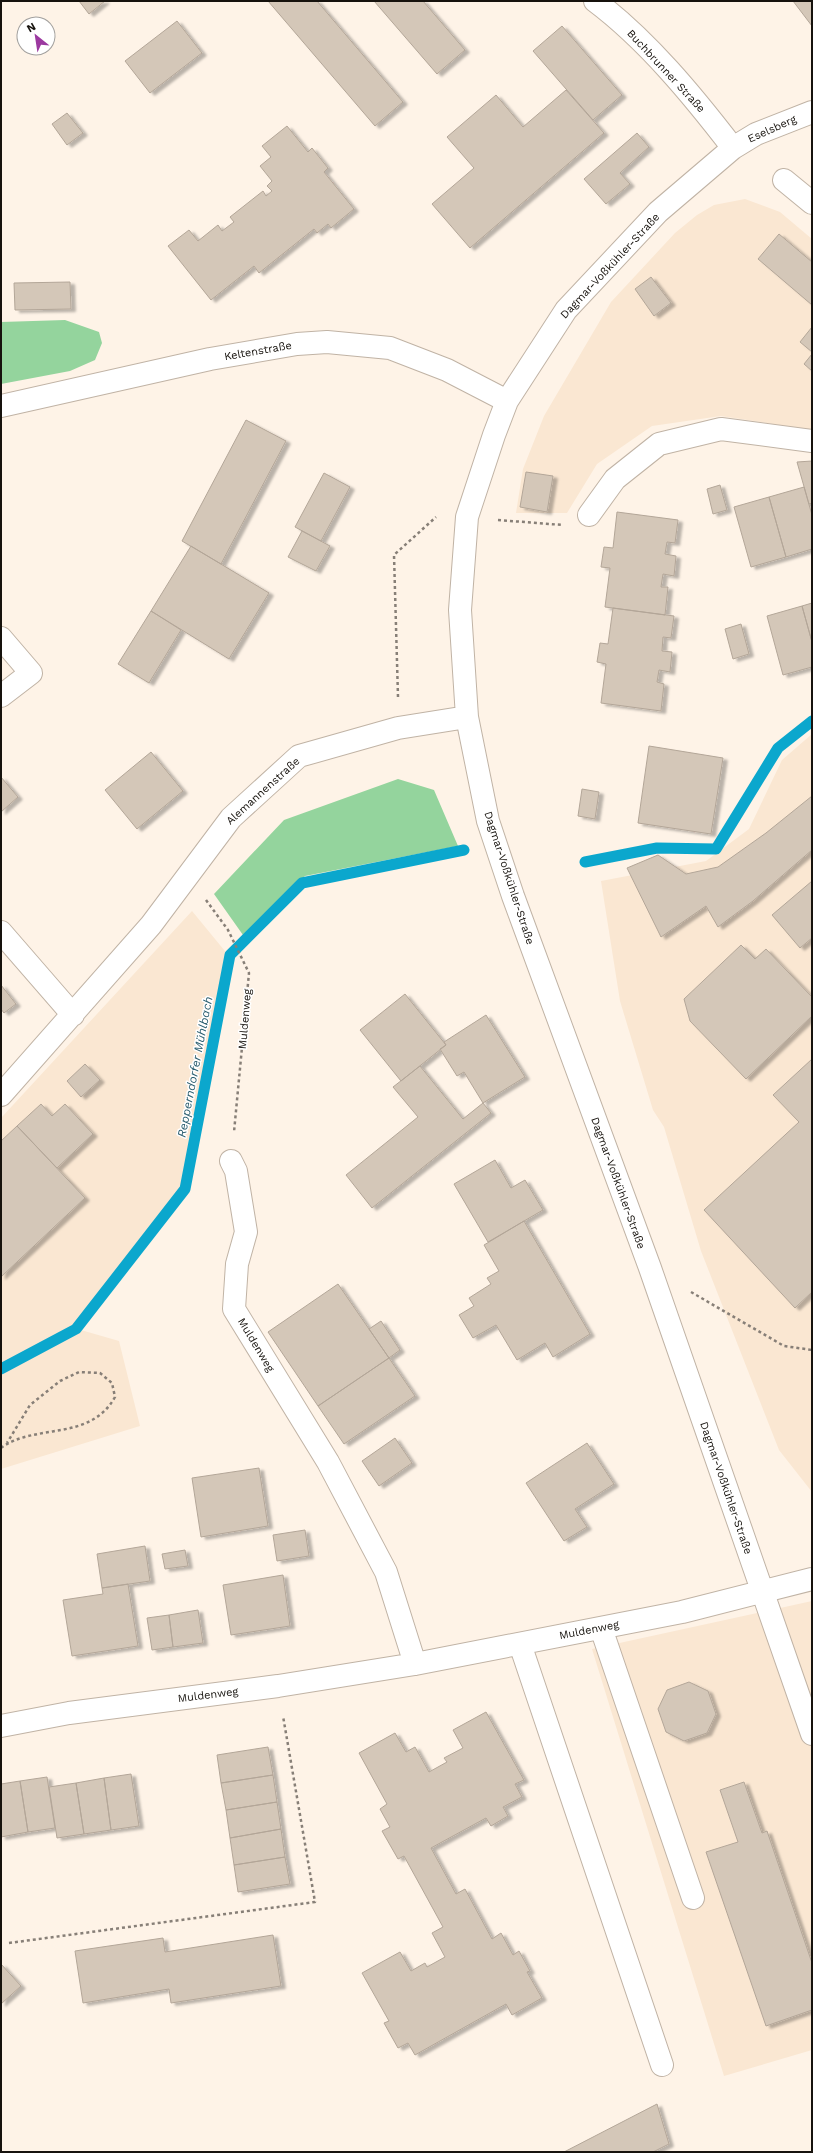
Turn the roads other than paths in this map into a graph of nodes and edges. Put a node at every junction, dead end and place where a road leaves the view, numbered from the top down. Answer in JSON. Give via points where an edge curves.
{"nodes":[{"id":1,"x":595,"y":1,"type":"edge"},
{"id":2,"x":612,"y":8,"type":"edge"},
{"id":3,"x":812,"y":112,"type":"edge"},
{"id":4,"x":733,"y":148,"type":"junction"},
{"id":5,"x":784,"y":180,"type":"dead end"},
{"id":6,"x":812,"y":203,"type":"edge"},
{"id":7,"x":507,"y":401,"type":"junction"},
{"id":8,"x":1,"y":406,"type":"edge"},
{"id":9,"x":812,"y":441,"type":"edge"},
{"id":10,"x":589,"y":515,"type":"road end"},
{"id":11,"x":1,"y":638,"type":"edge"},
{"id":12,"x":1,"y":696,"type":"edge"},
{"id":13,"x":467,"y":716,"type":"junction"},
{"id":14,"x":1,"y":932,"type":"edge"},
{"id":15,"x":73,"y":1016,"type":"junction"},
{"id":16,"x":1,"y":1096,"type":"edge"},
{"id":17,"x":231,"y":1161,"type":"road end"},
{"id":18,"x":812,"y":1579,"type":"edge"},
{"id":19,"x":763,"y":1593,"type":"junction"},
{"id":20,"x":601,"y":1628,"type":"junction"},
{"id":21,"x":520,"y":1644,"type":"junction"},
{"id":22,"x":415,"y":1664,"type":"junction"},
{"id":23,"x":1,"y":1726,"type":"edge"},
{"id":24,"x":812,"y":1734,"type":"edge"},
{"id":25,"x":693,"y":1898,"type":"dead end"},
{"id":26,"x":662,"y":2065,"type":"dead end"}],
"edges":[{"from":1,"to":2,"type":"street","name":"Buchbrunner Straße"},
{"from":2,"to":4,"type":"street","name":"Buchbrunner Straße","via":[[692,95]]},
{"from":3,"to":4,"type":"street","name":"Eselsberg","via":[[756,134]]},
{"from":4,"to":7,"type":"street","name":"Dagmar-Voßkühler-Straße","via":[[658,212],[566,310]]},
{"from":5,"to":6,"type":"street"},
{"from":7,"to":8,"type":"street","name":"Keltenstraße","via":[[447,370],[390,348],[327,342],[298,344],[210,359]]},
{"from":7,"to":13,"type":"street","name":"Dagmar-Voßkühler-Straße","via":[[467,517],[460,610]]},
{"from":9,"to":10,"type":"street","via":[[720,429],[659,444],[615,479]]},
{"from":11,"to":12,"type":"street","via":[[31,673]]},
{"from":13,"to":15,"type":"street","name":"Alemannenstraße","via":[[398,728],[299,756],[231,818],[151,925]]},
{"from":13,"to":19,"type":"street","name":"Dagmar-Voßkühler-Straße","via":[[488,821],[513,896],[650,1268]]},
{"from":14,"to":15,"type":"street"},
{"from":15,"to":16,"type":"street","name":"Alemannenstraße"},
{"from":17,"to":22,"type":"street","name":"Muldenweg","via":[[236,1171],[246,1232],[237,1264],[234,1309],[328,1462],[386,1572]]},
{"from":18,"to":19,"type":"street"},
{"from":19,"to":20,"type":"street","name":"Muldenweg"},
{"from":19,"to":24,"type":"street","name":"Dagmar-Voßkühler-Straße"},
{"from":20,"to":21,"type":"street","name":"Muldenweg"},
{"from":20,"to":25,"type":"street"},
{"from":21,"to":22,"type":"street","name":"Muldenweg"},
{"from":21,"to":26,"type":"street"},
{"from":22,"to":23,"type":"street","name":"Muldenweg","via":[[278,1686],[69,1713]]}]}
